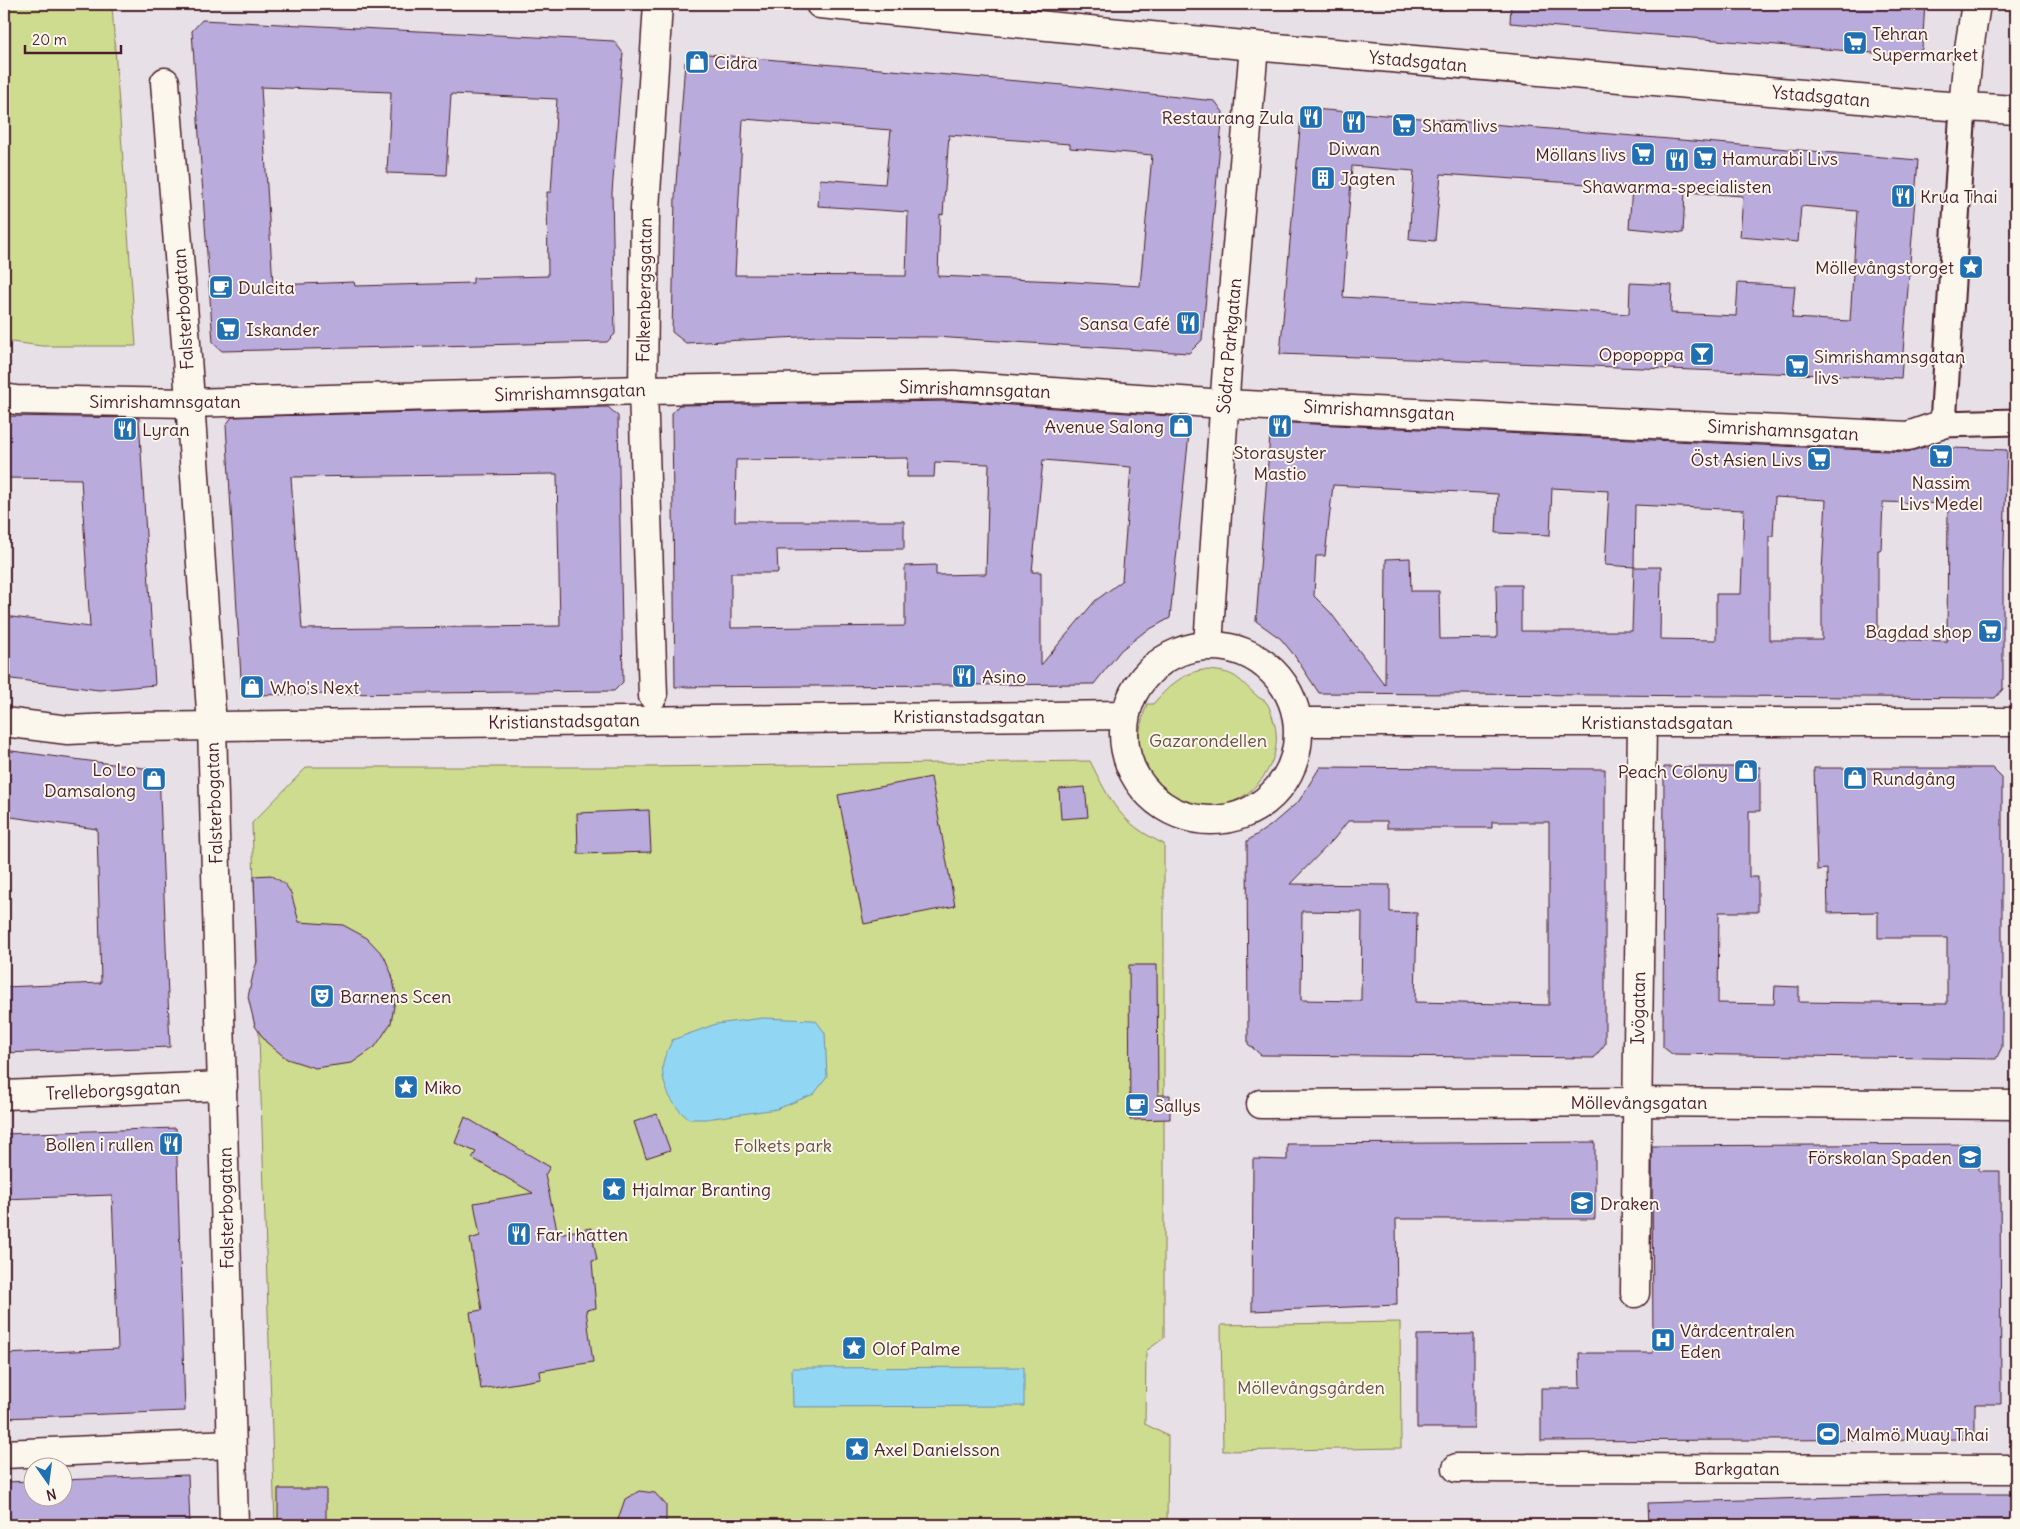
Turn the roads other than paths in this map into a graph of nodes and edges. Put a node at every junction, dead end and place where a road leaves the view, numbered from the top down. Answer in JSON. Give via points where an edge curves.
{"nodes":[{"id":1,"x":658,"y":4,"type":"edge"},
{"id":2,"x":820,"y":4,"type":"edge"},
{"id":3,"x":1976,"y":4,"type":"edge"},
{"id":4,"x":1010,"y":13,"type":"edge"},
{"id":5,"x":1254,"y":46,"type":"junction"},
{"id":6,"x":165,"y":82,"type":"dead end"},
{"id":7,"x":1963,"y":108,"type":"junction"},
{"id":8,"x":2016,"y":110,"type":"edge"},
{"id":9,"x":643,"y":390,"type":"junction"},
{"id":10,"x":4,"y":398,"type":"edge"},
{"id":11,"x":189,"y":403,"type":"junction"},
{"id":12,"x":1224,"y":404,"type":"junction"},
{"id":13,"x":2016,"y":422,"type":"edge"},
{"id":14,"x":1943,"y":424,"type":"junction"},
{"id":15,"x":1208,"y":645,"type":"junction"},
{"id":16,"x":653,"y":696,"type":"dead end"},
{"id":17,"x":1125,"y":715,"type":"junction"},
{"id":18,"x":4,"y":722,"type":"edge"},
{"id":19,"x":1298,"y":722,"type":"junction"},
{"id":20,"x":1642,"y":722,"type":"junction"},
{"id":21,"x":2016,"y":722,"type":"edge"},
{"id":22,"x":212,"y":726,"type":"junction"},
{"id":23,"x":223,"y":1086,"type":"junction"},
{"id":24,"x":4,"y":1096,"type":"edge"},
{"id":25,"x":1636,"y":1102,"type":"junction"},
{"id":26,"x":1261,"y":1104,"type":"dead end"},
{"id":27,"x":2016,"y":1105,"type":"edge"},
{"id":28,"x":1635,"y":1293,"type":"dead end"},
{"id":29,"x":231,"y":1444,"type":"junction"},
{"id":30,"x":4,"y":1454,"type":"edge"},
{"id":31,"x":1458,"y":1468,"type":"dead end"},
{"id":32,"x":2016,"y":1469,"type":"edge"},
{"id":33,"x":234,"y":1525,"type":"edge"}],
"edges":[{"from":1,"to":9,"type":"street","name":"Falkenbergsgatan","via":[[645,209]]},
{"from":2,"to":4,"type":"street","name":"Ystadsgatan"},
{"from":3,"to":7,"type":"street"},
{"from":4,"to":5,"type":"street","name":"Ystadsgatan"},
{"from":5,"to":7,"type":"street","name":"Ystadsgatan"},
{"from":5,"to":12,"type":"street","name":"Södra Parkgatan"},
{"from":6,"to":11,"type":"street","name":"Falsterbogatan"},
{"from":7,"to":8,"type":"street","name":"Ystadsgatan"},
{"from":7,"to":14,"type":"street"},
{"from":9,"to":11,"type":"street","name":"Simrishamnsgatan"},
{"from":9,"to":12,"type":"street","name":"Simrishamnsgatan","via":[[954,385]]},
{"from":9,"to":16,"type":"street","name":"Falkenbergsgatan"},
{"from":10,"to":11,"type":"street","name":"Simrishamnsgatan"},
{"from":11,"to":22,"type":"street","name":"Falsterbogatan"},
{"from":12,"to":14,"type":"street","name":"Simrishamnsgatan","via":[[1908,436]]},
{"from":12,"to":15,"type":"street","name":"Södra Parkgatan"},
{"from":13,"to":14,"type":"street"},
{"from":15,"to":17,"type":"street","via":[[1187,648],[1153,666],[1128,703]]},
{"from":15,"to":19,"type":"street","via":[[1235,648],[1268,666],[1292,701]]},
{"from":17,"to":19,"type":"street","via":[[1126,754],[1144,789],[1175,812],[1213,820],[1253,810],[1270,798],[1293,763],[1298,743]]},
{"from":17,"to":22,"type":"street","name":"Kristianstadsgatan"},
{"from":18,"to":22,"type":"street","name":"Kristianstadsgatan","via":[[68,730]]},
{"from":19,"to":20,"type":"street","name":"Kristianstadsgatan"},
{"from":20,"to":21,"type":"street","name":"Kristianstadsgatan"},
{"from":20,"to":25,"type":"street","name":"Ivögatan"},
{"from":22,"to":23,"type":"street","name":"Falsterbogatan"},
{"from":23,"to":24,"type":"street","name":"Trelleborgsgatan"},
{"from":23,"to":29,"type":"street","name":"Falsterbogatan"},
{"from":25,"to":26,"type":"street","name":"Möllevångsgatan"},
{"from":25,"to":27,"type":"street","name":"Möllevångsgatan"},
{"from":25,"to":28,"type":"street","name":"Ivögatan"},
{"from":29,"to":30,"type":"street"},
{"from":29,"to":33,"type":"street","name":"Falsterbogatan"},
{"from":31,"to":32,"type":"street","name":"Barkgatan"}]}
